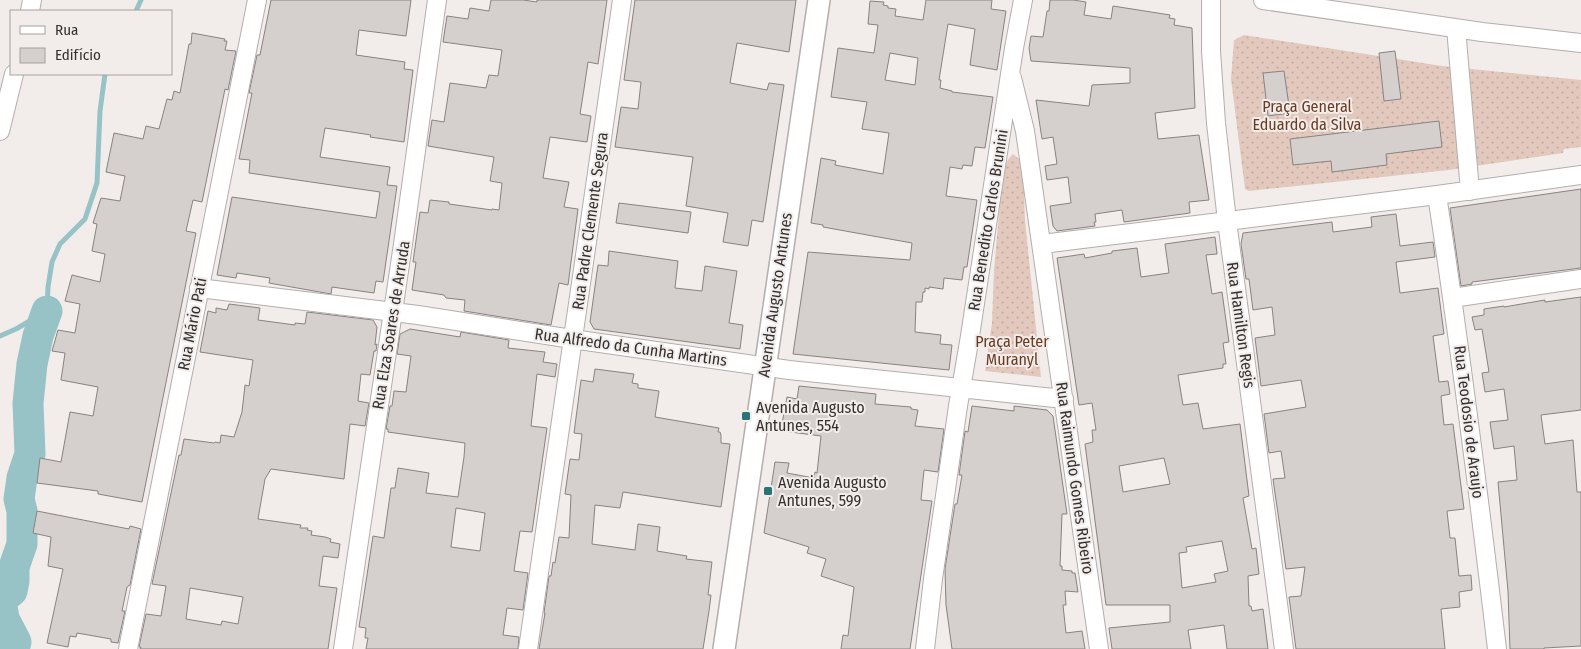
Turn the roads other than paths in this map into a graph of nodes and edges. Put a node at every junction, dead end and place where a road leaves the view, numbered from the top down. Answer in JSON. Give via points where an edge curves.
{"nodes":[{"id":1,"x":257,"y":0,"type":"edge"},
{"id":2,"x":437,"y":0,"type":"edge"},
{"id":3,"x":622,"y":0,"type":"edge"},
{"id":4,"x":819,"y":0,"type":"edge"},
{"id":5,"x":1023,"y":0,"type":"edge"},
{"id":6,"x":1211,"y":0,"type":"edge"},
{"id":7,"x":1263,"y":0,"type":"edge"},
{"id":8,"x":1456,"y":28,"type":"junction"},
{"id":9,"x":1581,"y":43,"type":"edge"},
{"id":10,"x":1010,"y":70,"type":"junction"},
{"id":11,"x":14,"y":75,"type":"edge"},
{"id":12,"x":0,"y":131,"type":"edge"},
{"id":13,"x":1581,"y":174,"type":"edge"},
{"id":14,"x":1470,"y":190,"type":"junction"},
{"id":15,"x":1437,"y":195,"type":"junction"},
{"id":16,"x":1228,"y":221,"type":"junction"},
{"id":17,"x":1042,"y":244,"type":"junction"},
{"id":18,"x":1581,"y":279,"type":"edge"},
{"id":19,"x":199,"y":288,"type":"junction"},
{"id":20,"x":1452,"y":298,"type":"junction"},
{"id":21,"x":392,"y":312,"type":"junction"},
{"id":22,"x":572,"y":339,"type":"junction"},
{"id":23,"x":765,"y":366,"type":"junction"},
{"id":24,"x":961,"y":388,"type":"junction"},
{"id":25,"x":1064,"y":399,"type":"junction"},
{"id":26,"x":128,"y":649,"type":"edge"},
{"id":27,"x":343,"y":649,"type":"edge"},
{"id":28,"x":528,"y":649,"type":"edge"},
{"id":29,"x":724,"y":649,"type":"edge"},
{"id":30,"x":926,"y":649,"type":"edge"},
{"id":31,"x":1099,"y":649,"type":"edge"},
{"id":32,"x":1284,"y":649,"type":"edge"},
{"id":33,"x":1497,"y":649,"type":"edge"}],
"edges":[{"from":1,"to":19,"type":"street","name":"Rua Mário Pati"},
{"from":2,"to":21,"type":"street","name":"Rua Elza Soares de Arruda"},
{"from":3,"to":22,"type":"street","name":"Rua Padre Clemente Segura"},
{"from":4,"to":23,"type":"street","name":"Avenida Augusto Antunes"},
{"from":5,"to":10,"type":"street","name":"Rua Benedito Carlos Brunini"},
{"from":6,"to":16,"type":"street","name":"Rua Hamilton Regis","via":[[1210,51]]},
{"from":7,"to":8,"type":"street"},
{"from":8,"to":9,"type":"street"},
{"from":8,"to":14,"type":"street"},
{"from":10,"to":17,"type":"street","name":"Rua Raimundo Gomes Ribeiro","via":[[1025,131]]},
{"from":10,"to":24,"type":"street","name":"Rua Benedito Carlos Brunini"},
{"from":11,"to":12,"type":"street"},
{"from":13,"to":14,"type":"street"},
{"from":14,"to":15,"type":"street"},
{"from":15,"to":16,"type":"street"},
{"from":15,"to":20,"type":"street","name":"Rua Teodosio de Araujo"},
{"from":16,"to":17,"type":"street"},
{"from":16,"to":32,"type":"street","name":"Rua Hamilton Regis"},
{"from":17,"to":25,"type":"street","name":"Rua Raimundo Gomes Ribeiro"},
{"from":18,"to":20,"type":"street"},
{"from":19,"to":21,"type":"street","name":"Rua Alfredo da Cunha Martins"},
{"from":19,"to":26,"type":"street","name":"Rua Mário Pati"},
{"from":20,"to":33,"type":"street","name":"Rua Teodosio de Araujo"},
{"from":21,"to":22,"type":"street","name":"Rua Alfredo da Cunha Martins"},
{"from":21,"to":27,"type":"street","name":"Rua Elza Soares de Arruda"},
{"from":22,"to":23,"type":"street","name":"Rua Alfredo da Cunha Martins"},
{"from":22,"to":28,"type":"street","name":"Rua Padre Clemente Segura"},
{"from":23,"to":24,"type":"street","name":"Rua Alfredo da Cunha Martins"},
{"from":23,"to":29,"type":"street","name":"Avenida Augusto Antunes"},
{"from":24,"to":25,"type":"street","name":"Rua Alfredo da Cunha Martins"},
{"from":24,"to":30,"type":"street","name":"Rua Benedito Carlos Brunini"},
{"from":25,"to":31,"type":"street","name":"Rua Raimundo Gomes Ribeiro"}]}
